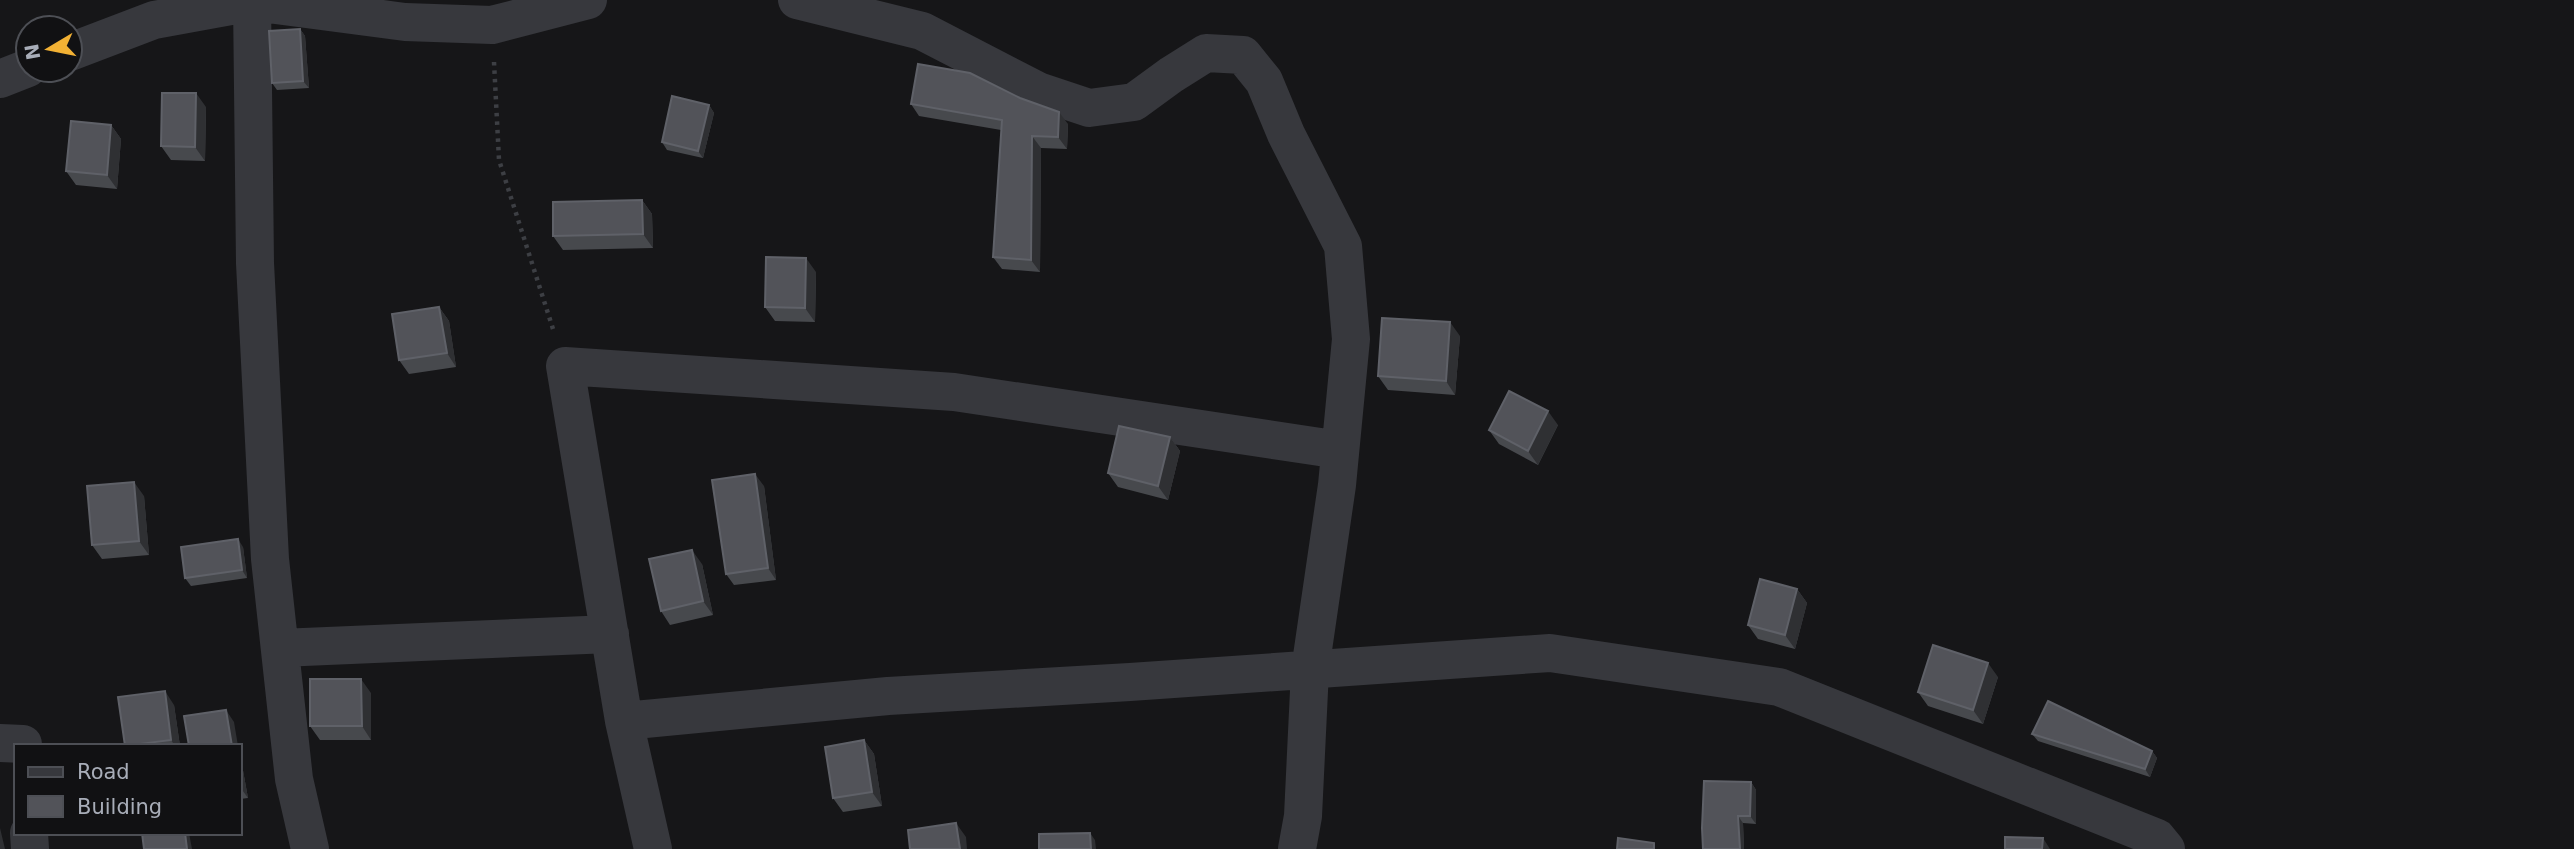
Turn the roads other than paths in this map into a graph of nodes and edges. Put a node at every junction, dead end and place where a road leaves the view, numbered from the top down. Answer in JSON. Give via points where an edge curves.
{"nodes":[{"id":1,"x":588,"y":0,"type":"edge"},
{"id":2,"x":797,"y":0,"type":"edge"},
{"id":3,"x":252,"y":1,"type":"edge"},
{"id":4,"x":84,"y":47,"type":"edge"},
{"id":5,"x":1340,"y":450,"type":"junction"},
{"id":6,"x":610,"y":634,"type":"junction"},
{"id":7,"x":280,"y":648,"type":"junction"},
{"id":8,"x":1310,"y":670,"type":"junction"},
{"id":9,"x":624,"y":721,"type":"junction"},
{"id":10,"x":0,"y":743,"type":"edge"},
{"id":11,"x":23,"y":744,"type":"edge"},
{"id":12,"x":310,"y":849,"type":"edge"},
{"id":13,"x":653,"y":849,"type":"edge"},
{"id":14,"x":1297,"y":849,"type":"edge"},
{"id":15,"x":2166,"y":849,"type":"edge"}],
"edges":[{"from":1,"to":3,"type":"street","via":[[492,25],[405,22]]},
{"from":2,"to":5,"type":"street","via":[[922,31],[1038,92],[1089,108],[1134,102],[1206,53],[1243,55],[1264,81],[1343,246],[1351,339]]},
{"from":3,"to":4,"type":"street","via":[[154,20]]},
{"from":3,"to":7,"type":"street","via":[[256,263],[270,559]]},
{"from":5,"to":6,"type":"street","via":[[954,392],[565,366]]},
{"from":5,"to":8,"type":"street"},
{"from":6,"to":7,"type":"street"},
{"from":6,"to":9,"type":"street"},
{"from":7,"to":12,"type":"street","via":[[294,779]]},
{"from":8,"to":9,"type":"street","via":[[888,695]]},
{"from":8,"to":14,"type":"street","via":[[1303,816]]},
{"from":8,"to":15,"type":"street","via":[[1549,653],[1779,687],[2157,838]]},
{"from":9,"to":13,"type":"street"},
{"from":10,"to":11,"type":"street"}]}
